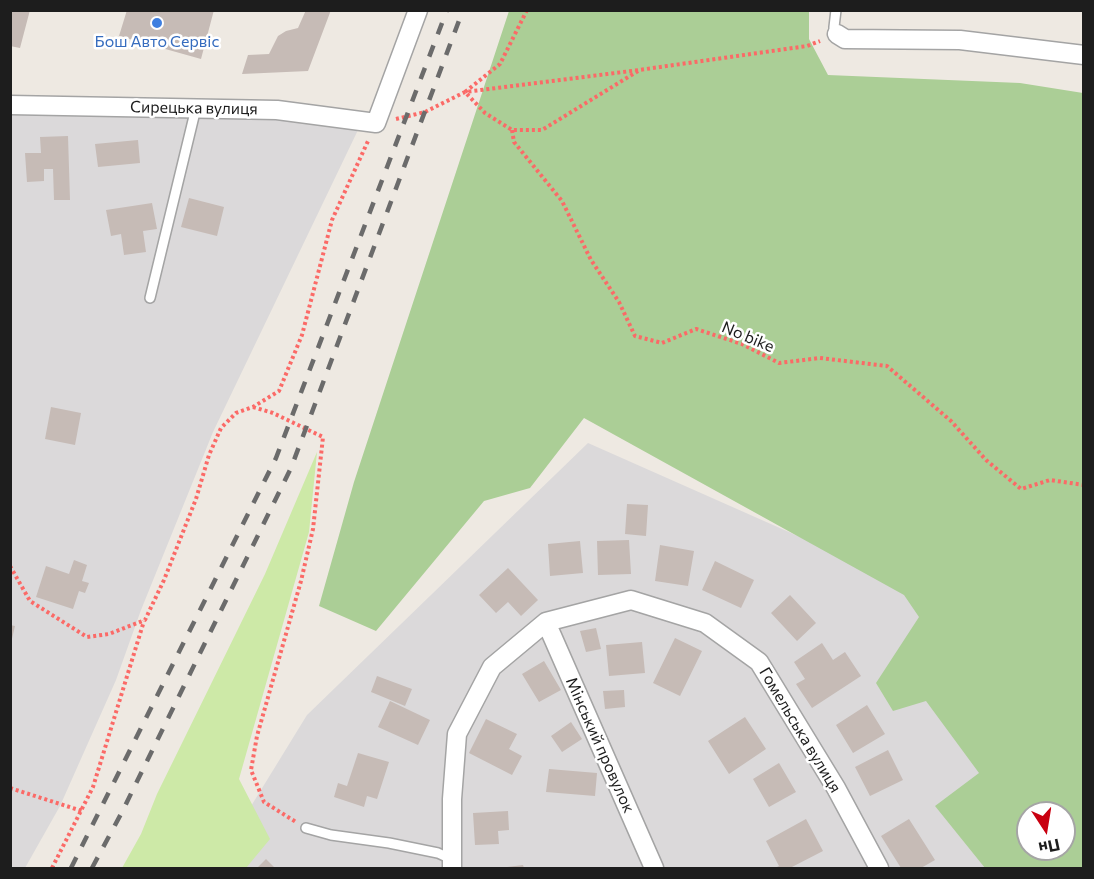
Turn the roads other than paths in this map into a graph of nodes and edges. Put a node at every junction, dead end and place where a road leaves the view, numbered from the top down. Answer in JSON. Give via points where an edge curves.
{"nodes":[{"id":1,"x":418,"y":10,"type":"edge"},
{"id":2,"x":836,"y":10,"type":"edge"},
{"id":3,"x":837,"y":34,"type":"joint"},
{"id":4,"x":1083,"y":55,"type":"edge"},
{"id":5,"x":10,"y":105,"type":"edge"},
{"id":6,"x":196,"y":108,"type":"junction"},
{"id":7,"x":150,"y":298,"type":"dead end"},
{"id":8,"x":546,"y":622,"type":"junction"},
{"id":9,"x":306,"y":828,"type":"road end"},
{"id":10,"x":452,"y":864,"type":"edge"},
{"id":11,"x":654,"y":868,"type":"edge"},
{"id":12,"x":879,"y":868,"type":"edge"}],
"edges":[{"from":1,"to":6,"type":"street","name":"Сирецька вулиця","via":[[376,123],[277,110]]},
{"from":2,"to":3,"type":"lane"},
{"from":3,"to":4,"type":"street","via":[[845,39],[960,40]]},
{"from":5,"to":6,"type":"street","name":"Сирецька вулиця"},
{"from":6,"to":7,"type":"lane"},
{"from":8,"to":10,"type":"street","name":"Гомельська вулиця","via":[[492,667],[457,734]]},
{"from":8,"to":11,"type":"street","name":"Мінський провулок"},
{"from":8,"to":12,"type":"street","name":"Гомельська вулиця","via":[[631,600],[705,623],[751,656],[759,662],[836,788]]},
{"from":9,"to":10,"type":"lane","via":[[438,853]]}]}
